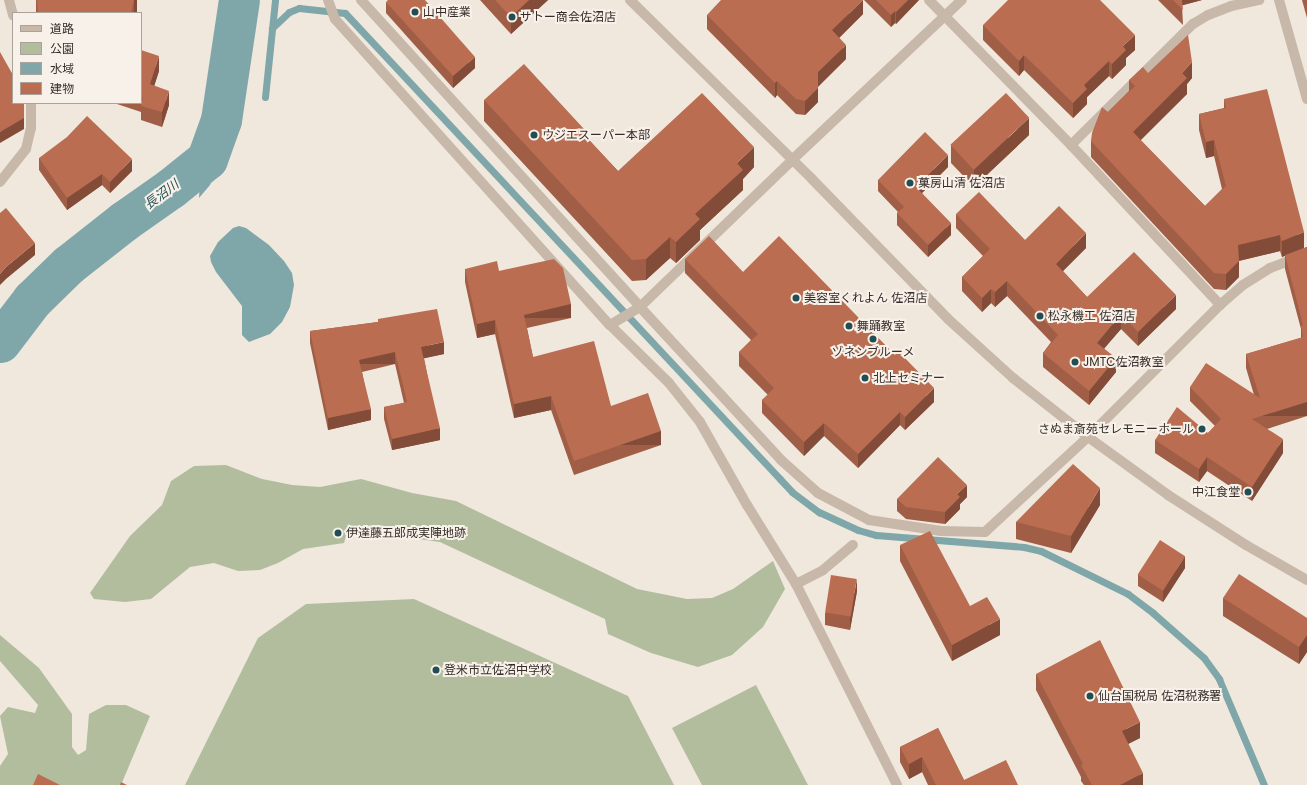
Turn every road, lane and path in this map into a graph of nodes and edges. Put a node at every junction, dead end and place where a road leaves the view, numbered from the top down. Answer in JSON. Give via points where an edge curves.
{"nodes":[{"id":1,"x":10,"y":0,"type":"edge"},
{"id":2,"x":328,"y":0,"type":"edge"},
{"id":3,"x":361,"y":0,"type":"edge"},
{"id":4,"x":630,"y":0,"type":"edge"},
{"id":5,"x":929,"y":0,"type":"edge"},
{"id":6,"x":962,"y":0,"type":"edge"},
{"id":7,"x":1259,"y":0,"type":"edge"},
{"id":8,"x":1279,"y":0,"type":"edge"},
{"id":9,"x":12,"y":12,"type":"edge"},
{"id":10,"x":944,"y":17,"type":"junction"},
{"id":11,"x":1307,"y":99,"type":"edge"},
{"id":12,"x":32,"y":104,"type":"edge"},
{"id":13,"x":1072,"y":145,"type":"junction"},
{"id":14,"x":793,"y":159,"type":"junction"},
{"id":15,"x":0,"y":182,"type":"edge"},
{"id":16,"x":1307,"y":254,"type":"edge"},
{"id":17,"x":1220,"y":306,"type":"junction"},
{"id":18,"x":640,"y":307,"type":"junction"},
{"id":19,"x":610,"y":325,"type":"junction"},
{"id":20,"x":1088,"y":437,"type":"junction"},
{"id":21,"x":853,"y":545,"type":"dead end"},
{"id":22,"x":1307,"y":580,"type":"edge"},
{"id":23,"x":796,"y":584,"type":"junction"},
{"id":24,"x":897,"y":785,"type":"edge"}],
"edges":[{"from":1,"to":9,"type":"street"},
{"from":2,"to":19,"type":"street","via":[[335,19]]},
{"from":3,"to":18,"type":"street"},
{"from":4,"to":14,"type":"street"},
{"from":5,"to":10,"type":"street"},
{"from":6,"to":10,"type":"street"},
{"from":7,"to":13,"type":"street","via":[[1231,6],[1193,24]]},
{"from":8,"to":11,"type":"street"},
{"from":10,"to":13,"type":"street"},
{"from":10,"to":14,"type":"street"},
{"from":12,"to":15,"type":"street","via":[[26,149]]},
{"from":13,"to":17,"type":"street"},
{"from":14,"to":18,"type":"street"},
{"from":14,"to":20,"type":"street","via":[[948,319],[1013,378]]},
{"from":16,"to":17,"type":"street","via":[[1270,268],[1243,285]]},
{"from":17,"to":20,"type":"street"},
{"from":18,"to":19,"type":"street"},
{"from":18,"to":20,"type":"street","via":[[781,460],[818,493],[868,520],[941,531],[985,532]]},
{"from":19,"to":23,"type":"street","via":[[669,383],[700,422],[746,505]]},
{"from":20,"to":22,"type":"street","via":[[1168,495]]},
{"from":21,"to":23,"type":"street","via":[[823,570]]},
{"from":23,"to":24,"type":"street"}]}
